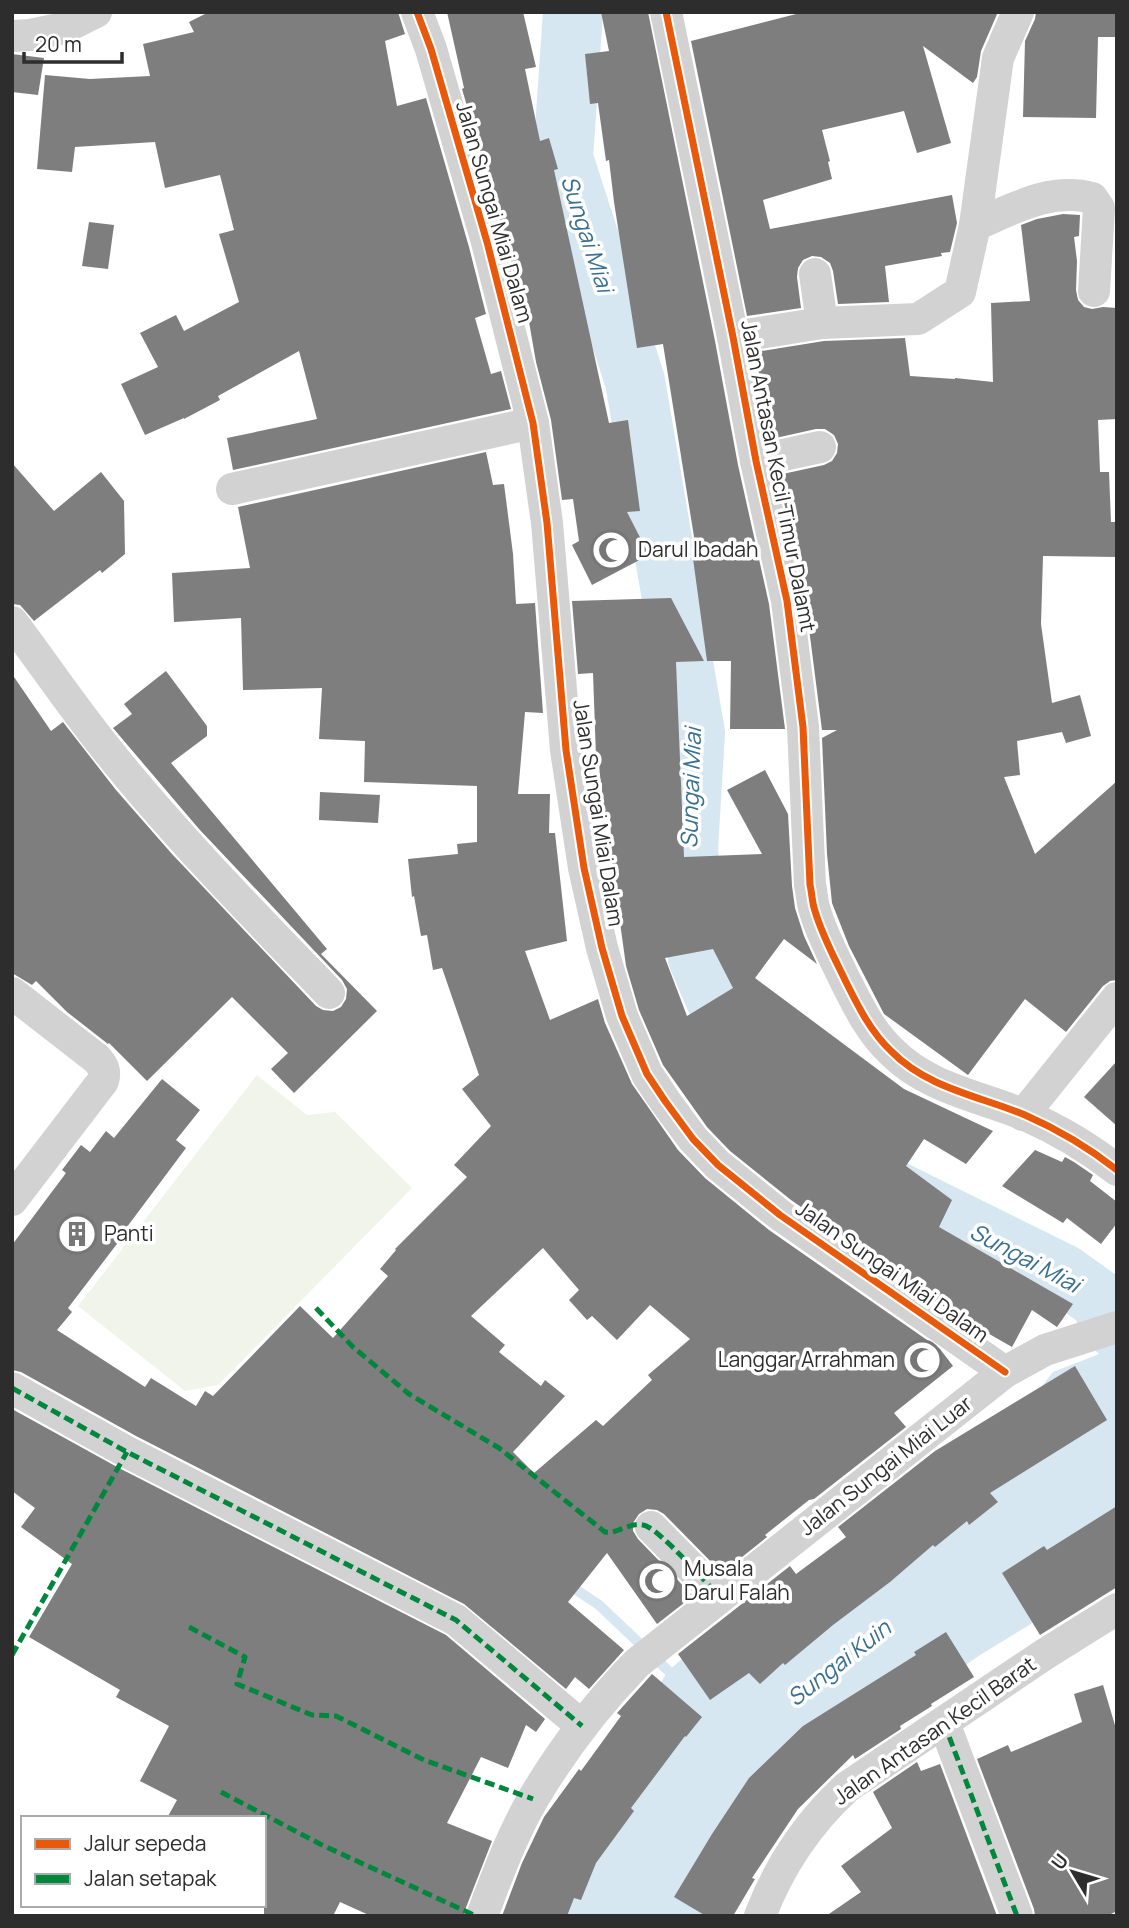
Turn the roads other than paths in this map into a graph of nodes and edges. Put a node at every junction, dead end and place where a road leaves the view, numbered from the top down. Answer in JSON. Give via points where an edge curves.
{"nodes":[{"id":1,"x":96,"y":12,"type":"edge"},
{"id":2,"x":417,"y":12,"type":"edge"},
{"id":3,"x":666,"y":12,"type":"edge"},
{"id":4,"x":1018,"y":12,"type":"edge"},
{"id":5,"x":12,"y":36,"type":"edge"},
{"id":6,"x":975,"y":225,"type":"junction"},
{"id":7,"x":815,"y":274,"type":"dead end"},
{"id":8,"x":1094,"y":291,"type":"dead end"},
{"id":9,"x":822,"y":323,"type":"junction"},
{"id":10,"x":733,"y":337,"type":"junction"},
{"id":11,"x":533,"y":423,"type":"junction"},
{"id":12,"x":820,"y":447,"type":"dead end"},
{"id":13,"x":756,"y":461,"type":"junction"},
{"id":14,"x":232,"y":489,"type":"dead end"},
{"id":15,"x":12,"y":622,"type":"edge"},
{"id":16,"x":12,"y":993,"type":"edge"},
{"id":17,"x":329,"y":993,"type":"dead end"},
{"id":18,"x":1117,"y":998,"type":"edge"},
{"id":19,"x":1023,"y":1115,"type":"junction"},
{"id":20,"x":1117,"y":1170,"type":"edge"},
{"id":21,"x":12,"y":1200,"type":"edge"},
{"id":22,"x":1117,"y":1327,"type":"edge"},
{"id":23,"x":1004,"y":1372,"type":"junction"},
{"id":24,"x":12,"y":1388,"type":"edge"},
{"id":25,"x":652,"y":1527,"type":"dead end"},
{"id":26,"x":720,"y":1597,"type":"junction"},
{"id":27,"x":1117,"y":1609,"type":"edge"},
{"id":28,"x":944,"y":1723,"type":"junction"},
{"id":29,"x":582,"y":1726,"type":"junction"},
{"id":30,"x":482,"y":1916,"type":"edge"},
{"id":31,"x":760,"y":1916,"type":"edge"},
{"id":32,"x":1017,"y":1916,"type":"edge"}],
"edges":[{"from":1,"to":5,"type":"street","via":[[64,28]]},
{"from":2,"to":11,"type":"street","name":"Jalan Sungai Miai Dalam","via":[[487,242]]},
{"from":3,"to":10,"type":"street","name":"Jalan Antasan Kecil Timur Dalamt"},
{"from":4,"to":6,"type":"street","via":[[998,58]]},
{"from":6,"to":8,"type":"street","via":[[1044,197],[1079,194],[1092,198],[1099,208]]},
{"from":6,"to":9,"type":"street","via":[[960,292],[918,318]]},
{"from":7,"to":9,"type":"street"},
{"from":9,"to":10,"type":"street"},
{"from":10,"to":13,"type":"street","name":"Jalan Antasan Kecil Timur Dalamt"},
{"from":11,"to":14,"type":"street"},
{"from":11,"to":23,"type":"street","name":"Jalan Sungai Miai Dalam","via":[[547,523],[566,750],[584,868],[601,948],[622,1016],[647,1074],[693,1139],[744,1187]]},
{"from":12,"to":13,"type":"street"},
{"from":13,"to":19,"type":"street","name":"Jalan Antasan Kecil Timur Dalamt","via":[[788,601],[803,727],[810,885],[823,933],[859,1008],[892,1053],[948,1088]]},
{"from":15,"to":17,"type":"street","via":[[103,746]]},
{"from":16,"to":21,"type":"street","via":[[104,1068],[103,1081]]},
{"from":18,"to":19,"type":"street"},
{"from":19,"to":20,"type":"street","name":"Jalan Antasan Kecil Timur Dalamt","via":[[1052,1127]]},
{"from":22,"to":23,"type":"street","name":"Jalan Sungai Miai Luar","via":[[1045,1350]]},
{"from":23,"to":26,"type":"street","name":"Jalan Sungai Miai Luar"},
{"from":24,"to":29,"type":"street","via":[[456,1620]]},
{"from":25,"to":26,"type":"street"},
{"from":26,"to":29,"type":"street","name":"Jalan Sungai Miai Luar","via":[[647,1655],[611,1689]]},
{"from":27,"to":28,"type":"street","name":"Jalan Antasan Kecil Barat"},
{"from":28,"to":31,"type":"street","name":"Jalan Antasan Kecil Barat","via":[[830,1803],[783,1865]]},
{"from":28,"to":32,"type":"street"},
{"from":29,"to":30,"type":"street","name":"Jalan Sungai Miai Luar","via":[[533,1799]]}]}
